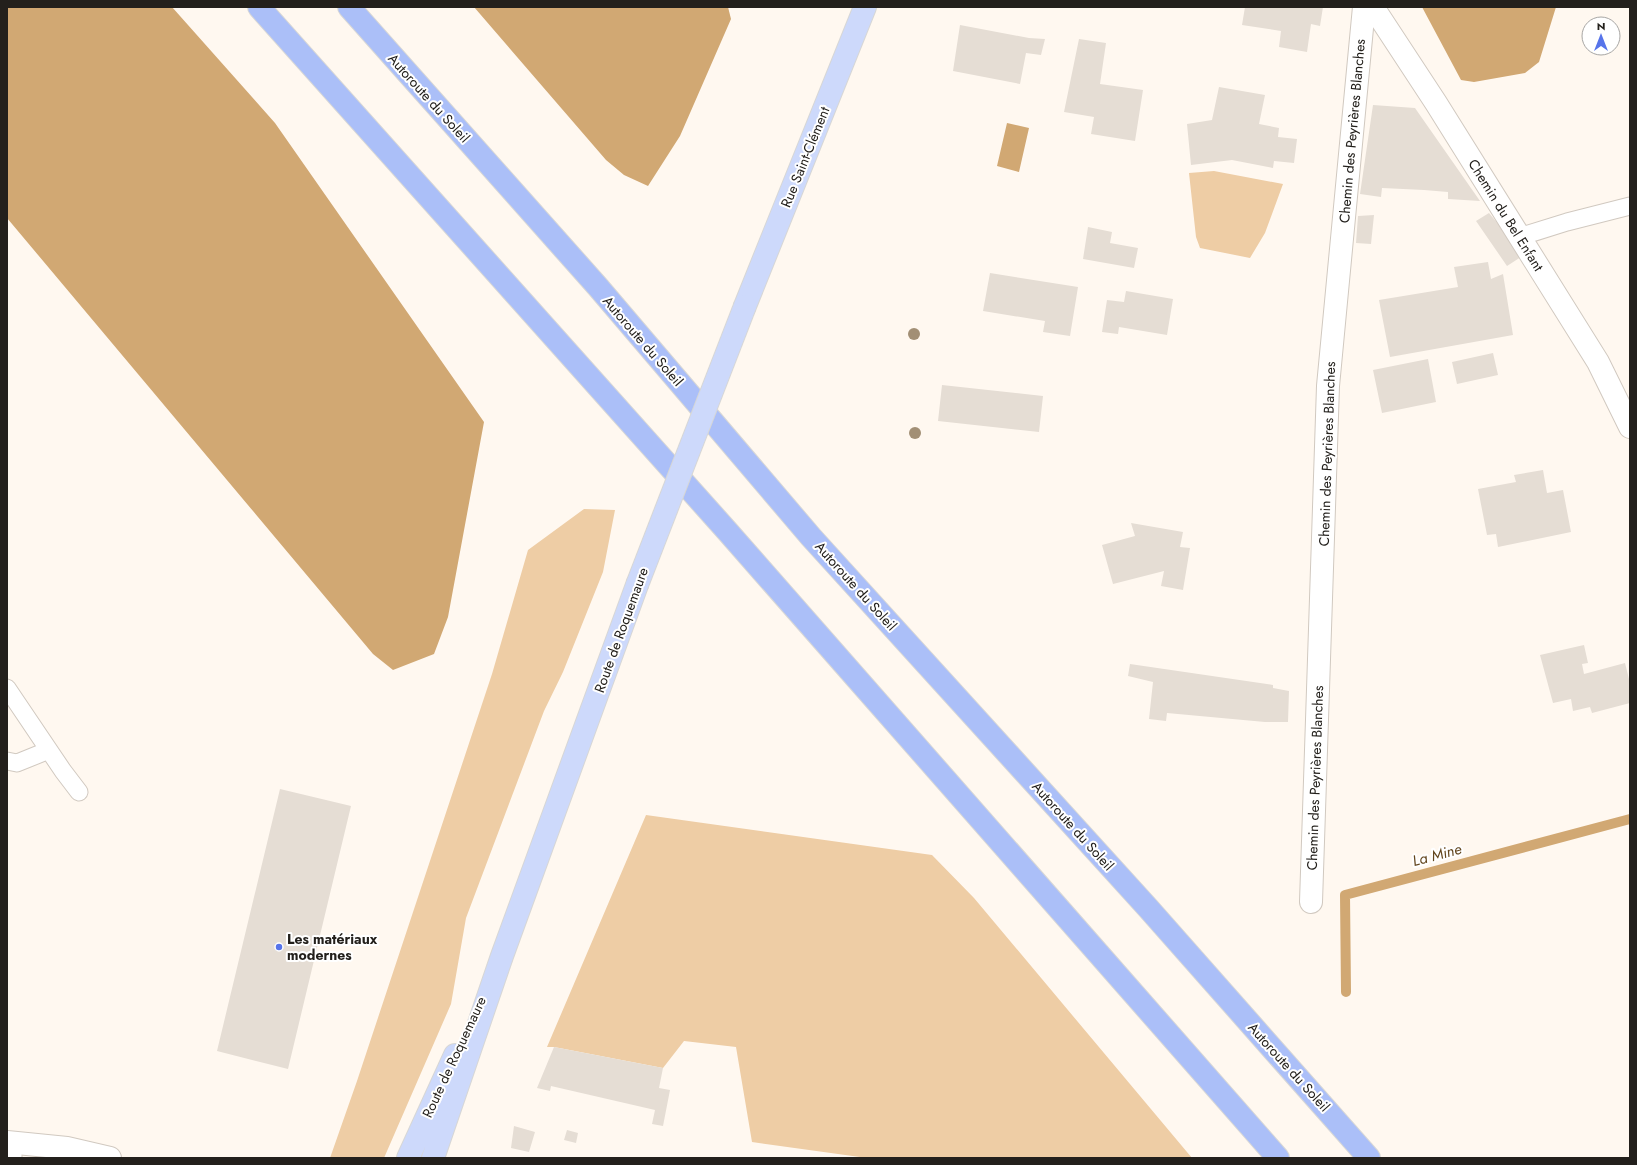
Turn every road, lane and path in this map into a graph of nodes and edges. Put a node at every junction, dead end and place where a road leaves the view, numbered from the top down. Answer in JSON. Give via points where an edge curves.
{"nodes":[{"id":1,"x":259,"y":7,"type":"edge"},
{"id":2,"x":349,"y":7,"type":"edge"},
{"id":3,"x":865,"y":7,"type":"edge"},
{"id":4,"x":1364,"y":7,"type":"edge"},
{"id":5,"x":1373,"y":7,"type":"edge"},
{"id":6,"x":1630,"y":206,"type":"edge"},
{"id":7,"x":1519,"y":236,"type":"junction"},
{"id":8,"x":745,"y":306,"type":"joint"},
{"id":9,"x":1630,"y":427,"type":"edge"},
{"id":10,"x":7,"y":688,"type":"edge"},
{"id":11,"x":49,"y":750,"type":"junction"},
{"id":12,"x":7,"y":761,"type":"edge"},
{"id":13,"x":79,"y":792,"type":"dead end"},
{"id":14,"x":1311,"y":902,"type":"dead end"},
{"id":15,"x":502,"y":956,"type":"junction"},
{"id":16,"x":11,"y":1147,"type":"edge"},
{"id":17,"x":110,"y":1158,"type":"edge"},
{"id":18,"x":408,"y":1158,"type":"edge"},
{"id":19,"x":433,"y":1158,"type":"edge"},
{"id":20,"x":1278,"y":1158,"type":"edge"},
{"id":21,"x":1369,"y":1158,"type":"edge"}],
"edges":[{"from":1,"to":20,"type":"highway","via":[[728,532]]},
{"from":2,"to":21,"type":"highway","name":"Autoroute du Soleil","via":[[598,288],[811,536],[1143,902]]},
{"from":3,"to":8,"type":"main road","name":"Rue Saint-Clément"},
{"from":4,"to":14,"type":"street","name":"Chemin des Peyrières Blanches","via":[[1328,386]]},
{"from":5,"to":7,"type":"street","name":"Chemin du Bel Enfant"},
{"from":6,"to":7,"type":"lane"},
{"from":7,"to":9,"type":"street","name":"Chemin du Bel Enfant","via":[[1598,362]]},
{"from":8,"to":15,"type":"main road","name":"Route de Roquemaure","bridge":true,"via":[[637,585]]},
{"from":10,"to":11,"type":"lane"},
{"from":11,"to":12,"type":"lane","via":[[17,763]]},
{"from":11,"to":13,"type":"lane"},
{"from":15,"to":18,"type":"main road","name":"Route de Roquemaure"},
{"from":15,"to":19,"type":"main road","name":"Route de Roquemaure"},
{"from":16,"to":17,"type":"street","via":[[67,1148]]}]}
